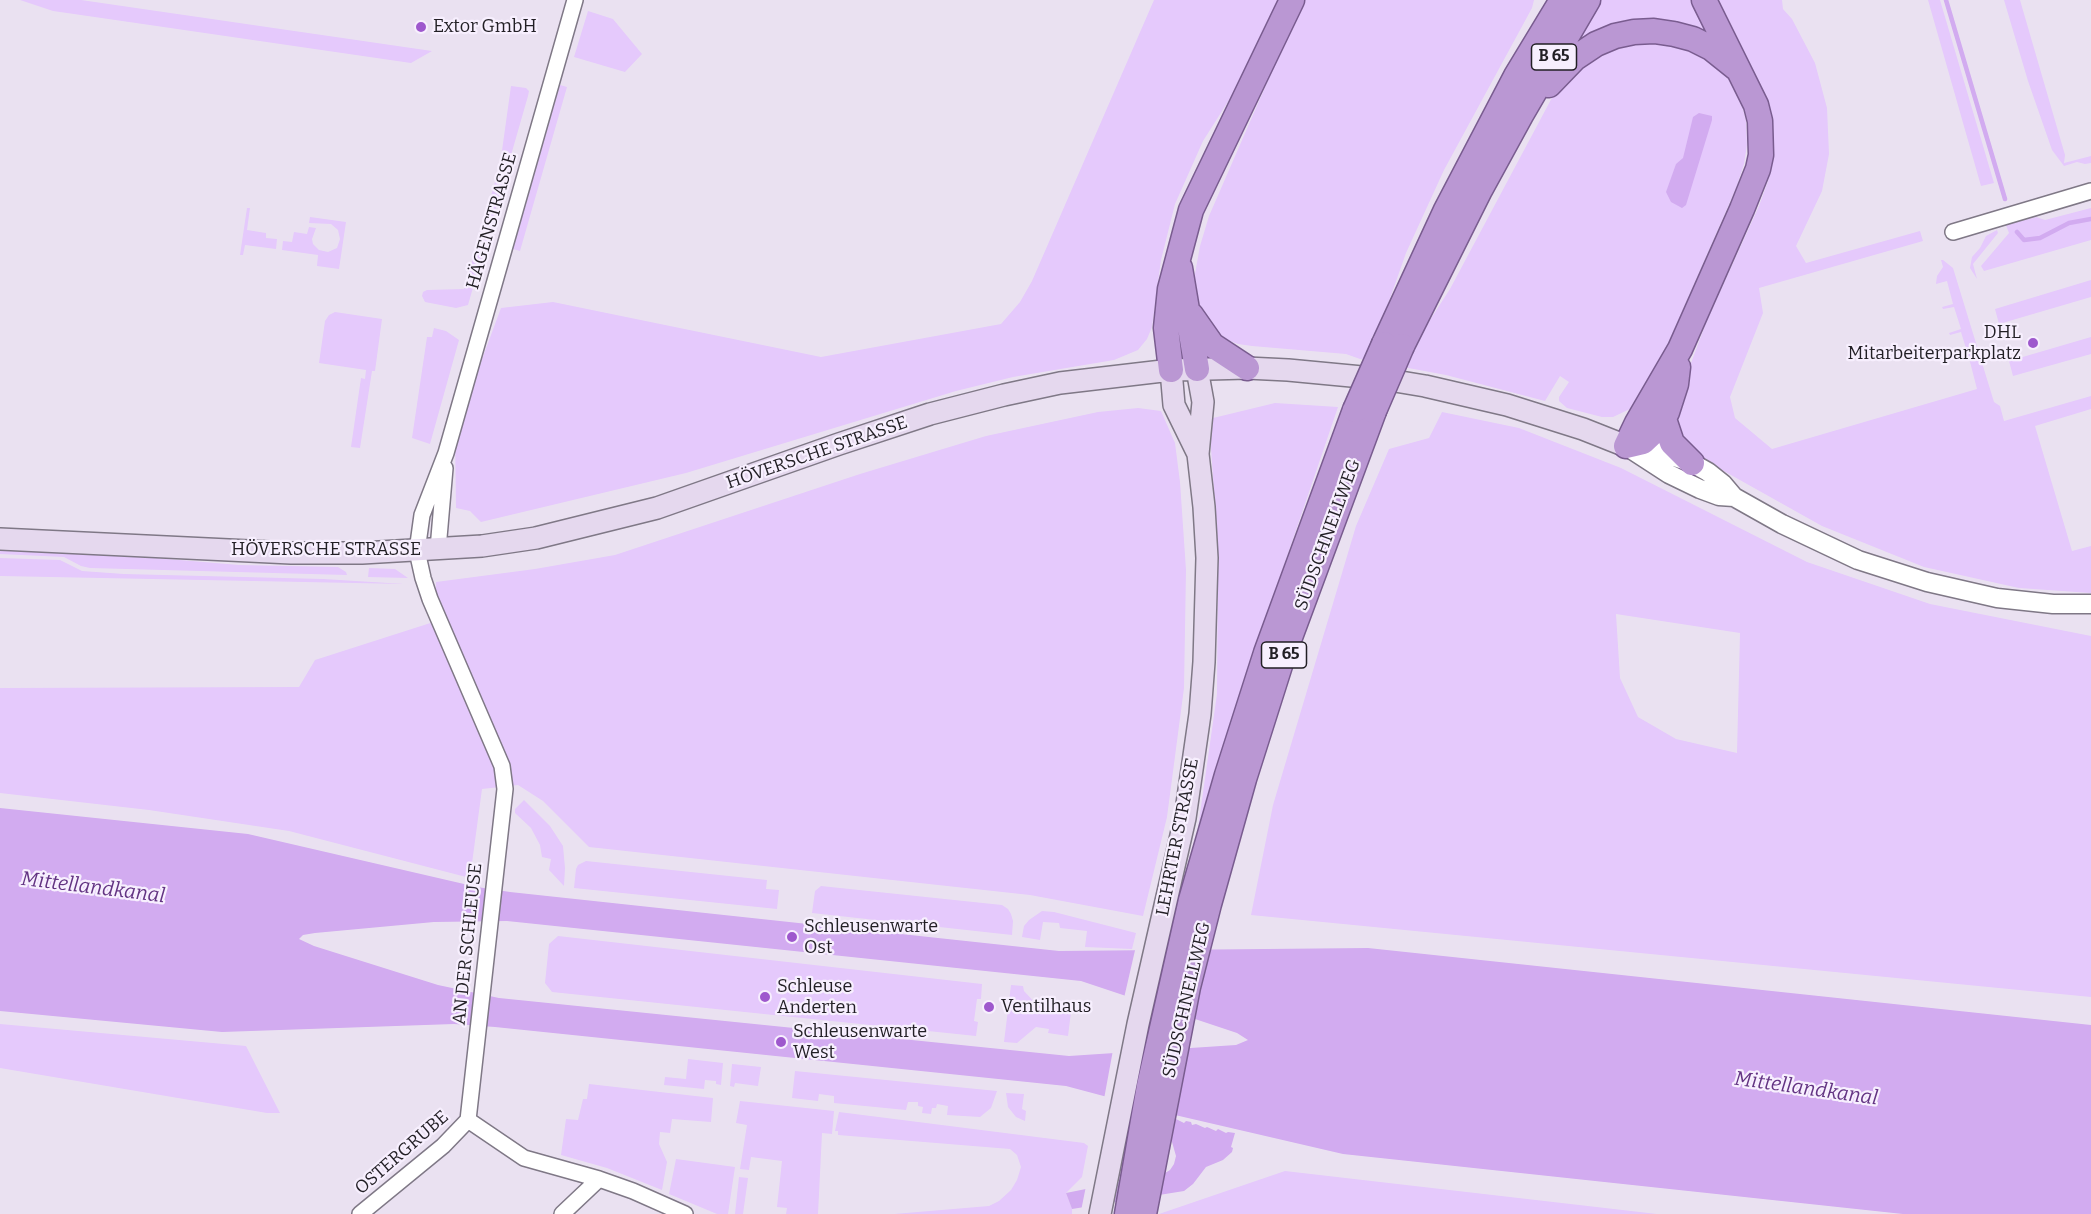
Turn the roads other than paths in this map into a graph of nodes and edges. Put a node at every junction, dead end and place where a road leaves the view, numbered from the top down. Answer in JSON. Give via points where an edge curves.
{"nodes":[{"id":1,"x":575,"y":0,"type":"edge"},
{"id":2,"x":1292,"y":0,"type":"edge"},
{"id":3,"x":1544,"y":0,"type":"edge"},
{"id":4,"x":1562,"y":0,"type":"edge"},
{"id":5,"x":1588,"y":0,"type":"edge"},
{"id":6,"x":1704,"y":0,"type":"edge"},
{"id":7,"x":1741,"y":74,"type":"junction"},
{"id":8,"x":1516,"y":76,"type":"junction"},
{"id":9,"x":1521,"y":115,"type":"junction"},
{"id":10,"x":2091,"y":191,"type":"edge"},
{"id":11,"x":1953,"y":232,"type":"dead end"},
{"id":12,"x":1179,"y":259,"type":"junction"},
{"id":13,"x":1188,"y":311,"type":"junction"},
{"id":14,"x":1393,"y":345,"type":"junction"},
{"id":15,"x":1680,"y":350,"type":"junction"},
{"id":16,"x":1247,"y":368,"type":"junction"},
{"id":17,"x":1197,"y":369,"type":"junction"},
{"id":18,"x":1171,"y":370,"type":"junction"},
{"id":19,"x":1664,"y":419,"type":"junction"},
{"id":20,"x":1626,"y":446,"type":"junction"},
{"id":21,"x":447,"y":453,"type":"junction"},
{"id":22,"x":1198,"y":454,"type":"junction"},
{"id":23,"x":1692,"y":463,"type":"junction"},
{"id":24,"x":1734,"y":497,"type":"junction"},
{"id":25,"x":0,"y":539,"type":"edge"},
{"id":26,"x":438,"y":549,"type":"junction"},
{"id":27,"x":417,"y":550,"type":"junction"},
{"id":28,"x":2091,"y":604,"type":"edge"},
{"id":29,"x":1200,"y":902,"type":"junction"},
{"id":30,"x":468,"y":1120,"type":"junction"},
{"id":31,"x":599,"y":1179,"type":"junction"},
{"id":32,"x":360,"y":1214,"type":"edge"},
{"id":33,"x":562,"y":1214,"type":"edge"},
{"id":34,"x":685,"y":1214,"type":"edge"},
{"id":35,"x":1100,"y":1214,"type":"edge"},
{"id":36,"x":1127,"y":1214,"type":"edge"},
{"id":37,"x":1144,"y":1214,"type":"edge"}],
"edges":[{"from":1,"to":21,"type":"street","name":"HÄGENSTRASSE"},
{"from":2,"to":12,"type":"highway","via":[[1191,210]]},
{"from":3,"to":8,"type":"highway"},
{"from":4,"to":8,"type":"highway","name":"SÜDSCHNELLWEG","number":"B 65"},
{"from":5,"to":9,"type":"highway","name":"SÜDSCHNELLWEG","number":"B 65"},
{"from":6,"to":7,"type":"highway"},
{"from":7,"to":9,"type":"highway","via":[[1711,48],[1693,39],[1654,31],[1634,32],[1614,36],[1575,57]]},
{"from":7,"to":15,"type":"highway","via":[[1760,121],[1758,169]]},
{"from":8,"to":14,"type":"highway","name":"SÜDSCHNELLWEG","number":"B 65","via":[[1446,210]]},
{"from":9,"to":14,"type":"highway","name":"SÜDSCHNELLWEG","number":"B 65"},
{"from":10,"to":11,"type":"street"},
{"from":12,"to":13,"type":"highway"},
{"from":12,"to":18,"type":"highway","via":[[1170,289],[1166,328]]},
{"from":13,"to":16,"type":"highway","via":[[1212,345]]},
{"from":13,"to":17,"type":"highway"},
{"from":14,"to":29,"type":"highway","name":"SÜDSCHNELLWEG","number":"B 65","bridge":true,"via":[[1266,653],[1227,776]]},
{"from":15,"to":19,"type":"highway","via":[[1676,384]]},
{"from":15,"to":20,"type":"highway"},
{"from":16,"to":17,"type":"main road","name":"HÖVERSCHE STRASSE"},
{"from":16,"to":20,"type":"main road","name":"HÖVERSCHE STRASSE","via":[[1383,379],[1435,388],[1547,417]]},
{"from":17,"to":18,"type":"main road","name":"HÖVERSCHE STRASSE"},
{"from":17,"to":22,"type":"main road","name":"LEHRTER STRASSE","via":[[1203,402]]},
{"from":18,"to":22,"type":"main road","name":"LEHRTER STRASSE","via":[[1174,405]]},
{"from":18,"to":26,"type":"main road","name":"HÖVERSCHE STRASSE","via":[[1060,383],[1004,395],[919,418],[638,513],[536,538]]},
{"from":19,"to":20,"type":"highway","via":[[1648,438]]},
{"from":19,"to":23,"type":"highway","via":[[1672,443]]},
{"from":20,"to":23,"type":"street","name":"HÖVERSCHE STRASSE","via":[[1658,451]]},
{"from":20,"to":24,"type":"street","name":"HÖVERSCHE STRASSE","via":[[1700,489]]},
{"from":21,"to":26,"type":"street","name":"HÄGENSTRASSE"},
{"from":21,"to":27,"type":"street","name":"HÄGENSTRASSE","via":[[422,515]]},
{"from":22,"to":35,"type":"main road","name":"LEHRTER STRASSE","via":[[1207,558],[1204,662],[1193,766]]},
{"from":23,"to":24,"type":"street","name":"HÖVERSCHE STRASSE","via":[[1716,478]]},
{"from":24,"to":28,"type":"street","name":"HÖVERSCHE STRASSE","via":[[1858,560],[1927,582],[1996,598]]},
{"from":25,"to":27,"type":"main road","name":"HÖVERSCHE STRASSE","via":[[291,553]]},
{"from":26,"to":27,"type":"main road","name":"HÖVERSCHE STRASSE"},
{"from":27,"to":30,"type":"street","name":"AN DER SCHLEUSE","via":[[430,599],[502,766],[505,789]]},
{"from":29,"to":36,"type":"highway","name":"SÜDSCHNELLWEG","number":"B 65","via":[[1151,1076]]},
{"from":29,"to":37,"type":"highway","name":"SÜDSCHNELLWEG","number":"B 65","via":[[1188,987]]},
{"from":30,"to":31,"type":"street","via":[[524,1158]]},
{"from":30,"to":32,"type":"street","name":"OSTERGRUBE","via":[[443,1146]]},
{"from":31,"to":33,"type":"street"},
{"from":31,"to":34,"type":"street"}]}
